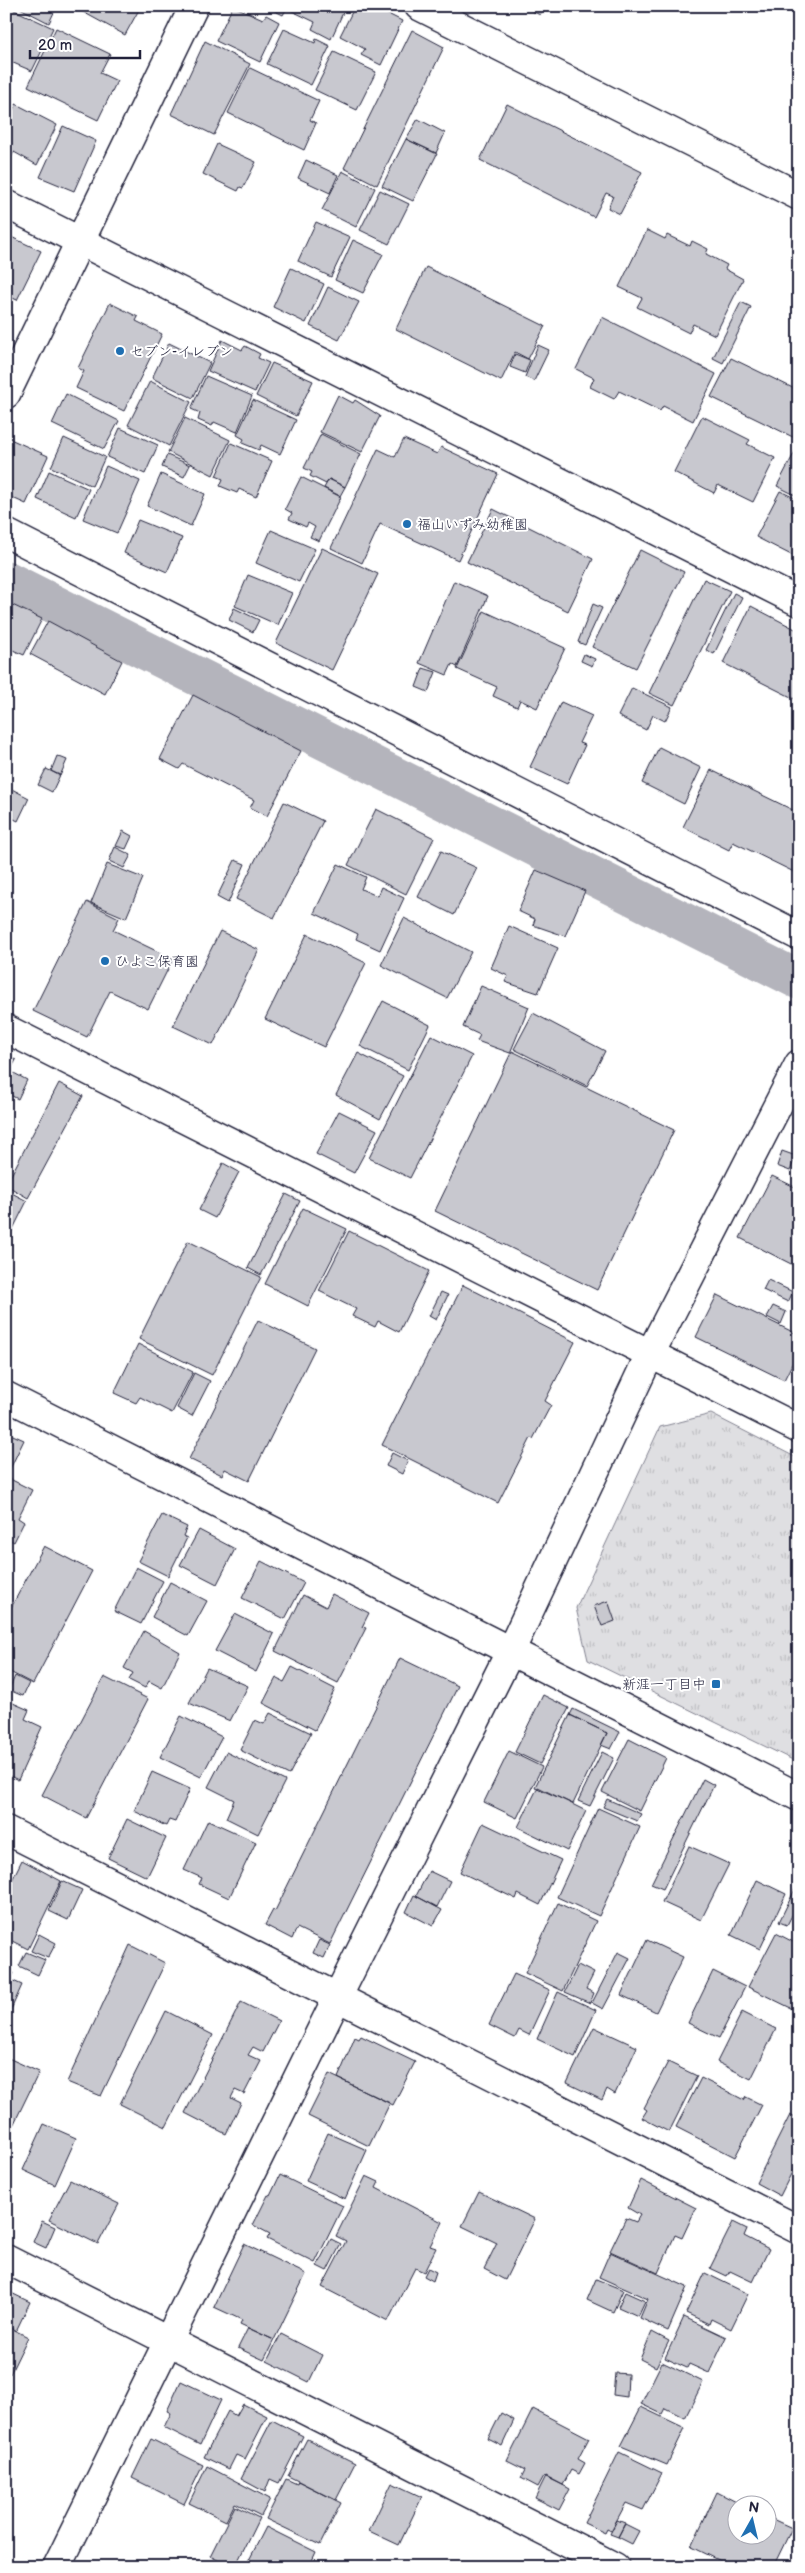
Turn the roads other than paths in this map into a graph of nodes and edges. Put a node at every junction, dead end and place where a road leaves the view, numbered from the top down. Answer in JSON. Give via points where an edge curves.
{"nodes":[{"id":1,"x":194,"y":6,"type":"edge"},
{"id":2,"x":419,"y":6,"type":"edge"},
{"id":3,"x":799,"y":196,"type":"edge"},
{"id":4,"x":6,"y":204,"type":"edge"},
{"id":5,"x":79,"y":241,"type":"junction"},
{"id":6,"x":6,"y":394,"type":"edge"},
{"id":7,"x":6,"y":533,"type":"edge"},
{"id":8,"x":799,"y":602,"type":"edge"},
{"id":9,"x":799,"y":936,"type":"edge"},
{"id":10,"x":6,"y":1030,"type":"edge"},
{"id":11,"x":799,"y":1064,"type":"edge"},
{"id":12,"x":650,"y":1354,"type":"junction"},
{"id":13,"x":6,"y":1396,"type":"edge"},
{"id":14,"x":799,"y":1430,"type":"edge"},
{"id":15,"x":510,"y":1652,"type":"junction"},
{"id":16,"x":799,"y":1798,"type":"edge"},
{"id":17,"x":6,"y":1830,"type":"edge"},
{"id":18,"x":337,"y":1998,"type":"junction"},
{"id":19,"x":799,"y":2230,"type":"edge"},
{"id":20,"x":6,"y":2259,"type":"edge"},
{"id":21,"x":169,"y":2339,"type":"junction"},
{"id":22,"x":56,"y":2567,"type":"edge"},
{"id":23,"x":615,"y":2567,"type":"edge"}],
"edges":[{"from":1,"to":5,"type":"street"},
{"from":2,"to":3,"type":"street"},
{"from":4,"to":5,"type":"street"},
{"from":5,"to":6,"type":"street"},
{"from":5,"to":8,"type":"street"},
{"from":7,"to":9,"type":"street"},
{"from":10,"to":12,"type":"street"},
{"from":11,"to":12,"type":"street"},
{"from":12,"to":14,"type":"street"},
{"from":12,"to":15,"type":"street"},
{"from":13,"to":15,"type":"street"},
{"from":15,"to":16,"type":"street"},
{"from":15,"to":18,"type":"street"},
{"from":17,"to":18,"type":"street"},
{"from":18,"to":19,"type":"street"},
{"from":18,"to":21,"type":"street"},
{"from":20,"to":21,"type":"street"},
{"from":21,"to":22,"type":"street"},
{"from":21,"to":23,"type":"street"}]}
